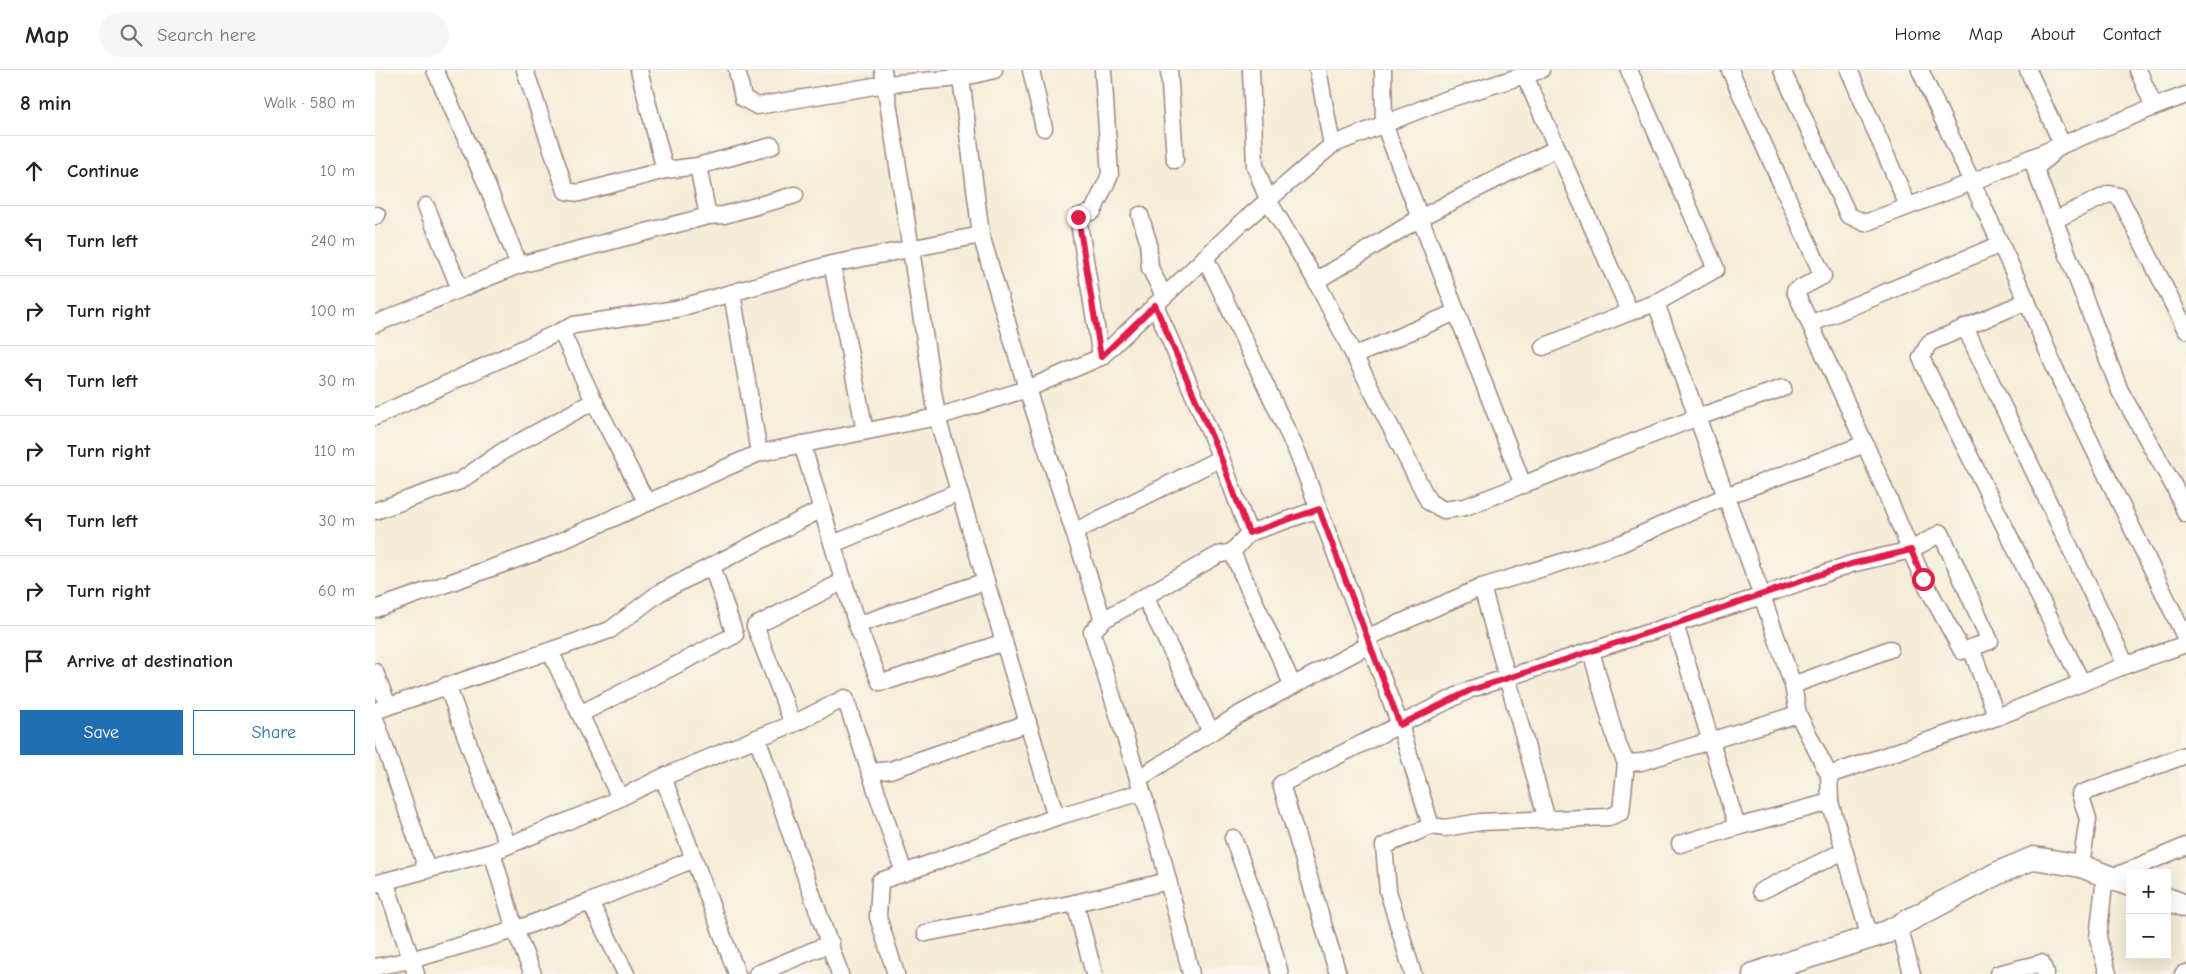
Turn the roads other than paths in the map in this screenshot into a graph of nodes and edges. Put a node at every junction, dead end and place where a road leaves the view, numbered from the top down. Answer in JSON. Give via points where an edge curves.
{"nodes":[{"id":1,"x":435,"y":70,"type":"edge"},
{"id":2,"x":525,"y":70,"type":"edge"},
{"id":3,"x":639,"y":70,"type":"edge"},
{"id":4,"x":994,"y":70,"type":"edge"},
{"id":5,"x":1031,"y":70,"type":"edge"},
{"id":6,"x":1103,"y":70,"type":"edge"},
{"id":7,"x":1169,"y":70,"type":"edge"},
{"id":8,"x":1251,"y":70,"type":"edge"},
{"id":9,"x":1318,"y":70,"type":"edge"},
{"id":10,"x":1383,"y":70,"type":"edge"},
{"id":11,"x":1541,"y":70,"type":"edge"},
{"id":12,"x":1629,"y":70,"type":"edge"},
{"id":13,"x":1731,"y":70,"type":"edge"},
{"id":14,"x":1782,"y":70,"type":"edge"},
{"id":15,"x":1849,"y":70,"type":"edge"},
{"id":16,"x":1920,"y":70,"type":"edge"},
{"id":17,"x":2028,"y":70,"type":"edge"},
{"id":18,"x":2138,"y":70,"type":"edge"},
{"id":19,"x":741,"y":71,"type":"edge"},
{"id":20,"x":1525,"y":76,"type":"junction"},
{"id":21,"x":884,"y":77,"type":"edge"},
{"id":22,"x":961,"y":78,"type":"junction"},
{"id":23,"x":2186,"y":95,"type":"edge"},
{"id":24,"x":2153,"y":107,"type":"junction"},
{"id":25,"x":1384,"y":124,"type":"junction"},
{"id":26,"x":1043,"y":128,"type":"dead end"},
{"id":27,"x":2062,"y":144,"type":"junction"},
{"id":28,"x":1332,"y":145,"type":"junction"},
{"id":29,"x":772,"y":146,"type":"dead end"},
{"id":30,"x":1557,"y":148,"type":"junction"},
{"id":31,"x":1175,"y":160,"type":"dead end"},
{"id":32,"x":698,"y":166,"type":"junction"},
{"id":33,"x":665,"y":170,"type":"junction"},
{"id":34,"x":1972,"y":182,"type":"junction"},
{"id":35,"x":795,"y":195,"type":"dead end"},
{"id":36,"x":1268,"y":200,"type":"junction"},
{"id":37,"x":426,"y":206,"type":"dead end"},
{"id":38,"x":1908,"y":206,"type":"junction"},
{"id":39,"x":1141,"y":214,"type":"dead end"},
{"id":40,"x":708,"y":216,"type":"junction"},
{"id":41,"x":1420,"y":218,"type":"junction"},
{"id":42,"x":2054,"y":220,"type":"junction"},
{"id":43,"x":981,"y":236,"type":"junction"},
{"id":44,"x":2001,"y":244,"type":"junction"},
{"id":45,"x":912,"y":249,"type":"junction"},
{"id":46,"x":1205,"y":257,"type":"junction"},
{"id":47,"x":832,"y":264,"type":"junction"},
{"id":48,"x":519,"y":265,"type":"junction"},
{"id":49,"x":1316,"y":281,"type":"junction"},
{"id":50,"x":460,"y":289,"type":"junction"},
{"id":51,"x":732,"y":293,"type":"junction"},
{"id":52,"x":1160,"y":300,"type":"junction"},
{"id":53,"x":2027,"y":301,"type":"junction"},
{"id":54,"x":1656,"y":303,"type":"junction"},
{"id":55,"x":1456,"y":312,"type":"junction"},
{"id":56,"x":1630,"y":312,"type":"junction"},
{"id":57,"x":375,"y":324,"type":"edge"},
{"id":58,"x":1810,"y":324,"type":"junction"},
{"id":59,"x":1965,"y":327,"type":"junction"},
{"id":60,"x":2186,"y":330,"type":"edge"},
{"id":61,"x":561,"y":331,"type":"junction"},
{"id":62,"x":1543,"y":347,"type":"dead end"},
{"id":63,"x":1354,"y":356,"type":"junction"},
{"id":64,"x":1101,"y":357,"type":"junction"},
{"id":65,"x":1783,"y":388,"type":"dead end"},
{"id":66,"x":1027,"y":389,"type":"junction"},
{"id":67,"x":594,"y":401,"type":"junction"},
{"id":68,"x":375,"y":417,"type":"edge"},
{"id":69,"x":937,"y":417,"type":"junction"},
{"id":70,"x":1698,"y":417,"type":"junction"},
{"id":71,"x":865,"y":431,"type":"junction"},
{"id":72,"x":802,"y":444,"type":"junction"},
{"id":73,"x":1865,"y":444,"type":"junction"},
{"id":74,"x":759,"y":452,"type":"junction"},
{"id":75,"x":1221,"y":458,"type":"junction"},
{"id":76,"x":1523,"y":485,"type":"junction"},
{"id":77,"x":959,"y":492,"type":"junction"},
{"id":78,"x":1726,"y":496,"type":"junction"},
{"id":79,"x":647,"y":502,"type":"junction"},
{"id":80,"x":822,"y":508,"type":"junction"},
{"id":81,"x":1319,"y":509,"type":"junction"},
{"id":82,"x":375,"y":511,"type":"edge"},
{"id":83,"x":2186,"y":514,"type":"edge"},
{"id":84,"x":1074,"y":532,"type":"junction"},
{"id":85,"x":1249,"y":533,"type":"junction"},
{"id":86,"x":833,"y":544,"type":"junction"},
{"id":87,"x":1911,"y":550,"type":"junction"},
{"id":88,"x":1232,"y":552,"type":"junction"},
{"id":89,"x":712,"y":566,"type":"junction"},
{"id":90,"x":844,"y":581,"type":"junction"},
{"id":91,"x":986,"y":581,"type":"junction"},
{"id":92,"x":1482,"y":587,"type":"junction"},
{"id":93,"x":1762,"y":596,"type":"junction"},
{"id":94,"x":1145,"y":597,"type":"junction"},
{"id":95,"x":375,"y":609,"type":"edge"},
{"id":96,"x":1103,"y":620,"type":"junction"},
{"id":97,"x":1675,"y":624,"type":"junction"},
{"id":98,"x":857,"y":625,"type":"junction"},
{"id":99,"x":755,"y":626,"type":"junction"},
{"id":100,"x":735,"y":635,"type":"junction"},
{"id":101,"x":2186,"y":639,"type":"edge"},
{"id":102,"x":1004,"y":642,"type":"junction"},
{"id":103,"x":1368,"y":642,"type":"junction"},
{"id":104,"x":2186,"y":644,"type":"edge"},
{"id":105,"x":1890,"y":648,"type":"dead end"},
{"id":106,"x":1971,"y":648,"type":"junction"},
{"id":107,"x":549,"y":651,"type":"junction"},
{"id":108,"x":1591,"y":651,"type":"junction"},
{"id":109,"x":2126,"y":665,"type":"junction"},
{"id":110,"x":375,"y":672,"type":"edge"},
{"id":111,"x":1508,"y":678,"type":"junction"},
{"id":112,"x":2082,"y":683,"type":"junction"},
{"id":113,"x":447,"y":685,"type":"junction"},
{"id":114,"x":1793,"y":685,"type":"junction"},
{"id":115,"x":1293,"y":686,"type":"junction"},
{"id":116,"x":381,"y":708,"type":"edge"},
{"id":117,"x":580,"y":714,"type":"junction"},
{"id":118,"x":1798,"y":714,"type":"junction"},
{"id":119,"x":1997,"y":717,"type":"junction"},
{"id":120,"x":375,"y":718,"type":"edge"},
{"id":121,"x":1028,"y":723,"type":"junction"},
{"id":122,"x":793,"y":724,"type":"junction"},
{"id":123,"x":1400,"y":725,"type":"junction"},
{"id":124,"x":1211,"y":732,"type":"junction"},
{"id":125,"x":757,"y":738,"type":"junction"},
{"id":126,"x":1711,"y":742,"type":"junction"},
{"id":127,"x":2186,"y":755,"type":"edge"},
{"id":128,"x":1626,"y":763,"type":"junction"},
{"id":129,"x":870,"y":772,"type":"junction"},
{"id":130,"x":1829,"y":775,"type":"junction"},
{"id":131,"x":663,"y":777,"type":"junction"},
{"id":132,"x":1140,"y":785,"type":"junction"},
{"id":133,"x":619,"y":798,"type":"junction"},
{"id":134,"x":1830,"y":802,"type":"junction"},
{"id":135,"x":1056,"y":817,"type":"junction"},
{"id":136,"x":1547,"y":820,"type":"junction"},
{"id":137,"x":1431,"y":826,"type":"junction"},
{"id":138,"x":1737,"y":827,"type":"junction"},
{"id":139,"x":1233,"y":838,"type":"dead end"},
{"id":140,"x":1680,"y":844,"type":"dead end"},
{"id":141,"x":508,"y":845,"type":"junction"},
{"id":142,"x":2186,"y":846,"type":"edge"},
{"id":143,"x":1844,"y":851,"type":"junction"},
{"id":144,"x":492,"y":852,"type":"junction"},
{"id":145,"x":695,"y":859,"type":"junction"},
{"id":146,"x":2081,"y":866,"type":"junction"},
{"id":147,"x":427,"y":869,"type":"junction"},
{"id":148,"x":904,"y":873,"type":"junction"},
{"id":149,"x":2115,"y":879,"type":"edge"},
{"id":150,"x":1168,"y":881,"type":"junction"},
{"id":151,"x":380,"y":882,"type":"edge"},
{"id":152,"x":1761,"y":891,"type":"dead end"},
{"id":153,"x":2171,"y":900,"type":"edge"},
{"id":154,"x":590,"y":902,"type":"junction"},
{"id":155,"x":1075,"y":903,"type":"junction"},
{"id":156,"x":2186,"y":906,"type":"edge"},
{"id":157,"x":1899,"y":926,"type":"junction"},
{"id":158,"x":515,"y":930,"type":"junction"},
{"id":159,"x":926,"y":933,"type":"dead end"},
{"id":160,"x":1870,"y":938,"type":"junction"},
{"id":161,"x":831,"y":943,"type":"junction"},
{"id":162,"x":375,"y":967,"type":"edge"},
{"id":163,"x":413,"y":967,"type":"edge"},
{"id":164,"x":533,"y":974,"type":"edge"},
{"id":165,"x":626,"y":974,"type":"edge"},
{"id":166,"x":737,"y":974,"type":"edge"},
{"id":167,"x":757,"y":974,"type":"edge"},
{"id":168,"x":841,"y":974,"type":"edge"},
{"id":169,"x":896,"y":974,"type":"edge"},
{"id":170,"x":1094,"y":974,"type":"edge"},
{"id":171,"x":1191,"y":974,"type":"edge"},
{"id":172,"x":1280,"y":974,"type":"edge"},
{"id":173,"x":1338,"y":974,"type":"edge"},
{"id":174,"x":1413,"y":974,"type":"edge"},
{"id":175,"x":1754,"y":974,"type":"edge"},
{"id":176,"x":1912,"y":974,"type":"edge"},
{"id":177,"x":1998,"y":974,"type":"edge"},
{"id":178,"x":2046,"y":974,"type":"edge"},
{"id":179,"x":2108,"y":974,"type":"edge"}],
"edges":[{"from":1,"to":48,"type":"street"},
{"from":2,"to":33,"type":"street","via":[[566,192],[579,193]]},
{"from":3,"to":33,"type":"street"},
{"from":4,"to":22,"type":"street"},
{"from":5,"to":26,"type":"street"},
{"from":6,"to":64,"type":"street","via":[[1110,175],[1093,211],[1078,217]]},
{"from":7,"to":31,"type":"street"},
{"from":8,"to":36,"type":"street","via":[[1255,166]]},
{"from":9,"to":28,"type":"street"},
{"from":10,"to":25,"type":"street"},
{"from":11,"to":20,"type":"street"},
{"from":12,"to":54,"type":"street","via":[[1716,269]]},
{"from":13,"to":58,"type":"street","via":[[1823,276],[1795,291]]},
{"from":14,"to":38,"type":"street","via":[[1848,215],[1865,223]]},
{"from":15,"to":38,"type":"street"},
{"from":16,"to":34,"type":"street"},
{"from":17,"to":27,"type":"street"},
{"from":18,"to":24,"type":"street"},
{"from":19,"to":21,"type":"street","via":[[743,98],[757,106]]},
{"from":20,"to":25,"type":"street","via":[[1442,101]]},
{"from":20,"to":30,"type":"street"},
{"from":21,"to":22,"type":"street"},
{"from":21,"to":45,"type":"street"},
{"from":22,"to":43,"type":"street"},
{"from":23,"to":24,"type":"street"},
{"from":24,"to":27,"type":"street"},
{"from":25,"to":28,"type":"street"},
{"from":25,"to":41,"type":"street"},
{"from":27,"to":34,"type":"street"},
{"from":27,"to":42,"type":"street","via":[[2035,168]]},
{"from":28,"to":36,"type":"street"},
{"from":29,"to":32,"type":"street"},
{"from":30,"to":41,"type":"street"},
{"from":30,"to":56,"type":"street"},
{"from":32,"to":33,"type":"street"},
{"from":32,"to":40,"type":"street"},
{"from":34,"to":38,"type":"street"},
{"from":34,"to":44,"type":"street"},
{"from":35,"to":40,"type":"street","via":[[724,215]]},
{"from":36,"to":46,"type":"street"},
{"from":36,"to":49,"type":"street"},
{"from":37,"to":50,"type":"street"},
{"from":39,"to":52,"type":"street","via":[[1150,268]]},
{"from":40,"to":48,"type":"street"},
{"from":41,"to":49,"type":"street"},
{"from":41,"to":55,"type":"street"},
{"from":42,"to":60,"type":"street","via":[[2109,194],[2119,196]]},
{"from":42,"to":83,"type":"street","via":[[2120,391],[2176,490]]},
{"from":43,"to":45,"type":"street"},
{"from":43,"to":66,"type":"street"},
{"from":44,"to":53,"type":"street"},
{"from":44,"to":58,"type":"street"},
{"from":45,"to":47,"type":"street"},
{"from":45,"to":69,"type":"street"},
{"from":46,"to":52,"type":"street"},
{"from":46,"to":81,"type":"street","via":[[1298,454]]},
{"from":47,"to":51,"type":"street"},
{"from":47,"to":71,"type":"street"},
{"from":48,"to":50,"type":"street"},
{"from":49,"to":63,"type":"street"},
{"from":50,"to":57,"type":"street"},
{"from":51,"to":61,"type":"street","via":[[676,309],[574,325]]},
{"from":51,"to":74,"type":"street"},
{"from":52,"to":64,"type":"street"},
{"from":52,"to":75,"type":"street"},
{"from":53,"to":59,"type":"street"},
{"from":53,"to":101,"type":"street","via":[[2056,370]]},
{"from":54,"to":56,"type":"street"},
{"from":54,"to":70,"type":"street"},
{"from":55,"to":63,"type":"street"},
{"from":55,"to":76,"type":"street"},
{"from":56,"to":62,"type":"street"},
{"from":58,"to":73,"type":"street"},
{"from":59,"to":109,"type":"street"},
{"from":59,"to":112,"type":"street","via":[[1929,342],[1921,358]]},
{"from":61,"to":67,"type":"street"},
{"from":61,"to":68,"type":"street"},
{"from":63,"to":76,"type":"street","via":[[1429,502],[1444,510],[1465,507]]},
{"from":64,"to":66,"type":"street"},
{"from":65,"to":70,"type":"street"},
{"from":66,"to":69,"type":"street"},
{"from":66,"to":84,"type":"street"},
{"from":67,"to":79,"type":"street"},
{"from":67,"to":82,"type":"street","via":[[503,451],[460,481]]},
{"from":69,"to":71,"type":"street"},
{"from":69,"to":77,"type":"street"},
{"from":70,"to":76,"type":"street"},
{"from":70,"to":78,"type":"street"},
{"from":71,"to":72,"type":"street"},
{"from":72,"to":74,"type":"street"},
{"from":72,"to":80,"type":"street"},
{"from":73,"to":78,"type":"street"},
{"from":73,"to":87,"type":"street"},
{"from":74,"to":79,"type":"street"},
{"from":75,"to":84,"type":"street"},
{"from":75,"to":85,"type":"street"},
{"from":77,"to":86,"type":"street"},
{"from":77,"to":91,"type":"street"},
{"from":78,"to":92,"type":"street","via":[[1620,544]]},
{"from":78,"to":93,"type":"street"},
{"from":79,"to":95,"type":"street","via":[[537,552]]},
{"from":80,"to":86,"type":"street"},
{"from":80,"to":89,"type":"street"},
{"from":81,"to":85,"type":"street"},
{"from":81,"to":103,"type":"street"},
{"from":84,"to":96,"type":"street"},
{"from":85,"to":88,"type":"street"},
{"from":86,"to":90,"type":"street"},
{"from":87,"to":93,"type":"street","via":[[1851,564]]},
{"from":87,"to":106,"type":"street","via":[[1962,651]]},
{"from":87,"to":106,"type":"street","via":[[1941,533],[1990,641]]},
{"from":88,"to":94,"type":"street","via":[[1218,555]]},
{"from":88,"to":115,"type":"street"},
{"from":89,"to":100,"type":"street"},
{"from":89,"to":107,"type":"street","via":[[659,594],[610,630]]},
{"from":90,"to":98,"type":"street"},
{"from":90,"to":99,"type":"street"},
{"from":91,"to":98,"type":"street"},
{"from":91,"to":102,"type":"street"},
{"from":92,"to":103,"type":"street"},
{"from":92,"to":111,"type":"street"},
{"from":93,"to":97,"type":"street"},
{"from":93,"to":114,"type":"street"},
{"from":94,"to":96,"type":"street"},
{"from":94,"to":124,"type":"street"},
{"from":96,"to":132,"type":"street","via":[[1092,632]]},
{"from":97,"to":108,"type":"street"},
{"from":97,"to":126,"type":"street"},
{"from":98,"to":102,"type":"street","via":[[880,682]]},
{"from":99,"to":100,"type":"street"},
{"from":99,"to":122,"type":"street"},
{"from":100,"to":117,"type":"street"},
{"from":102,"to":121,"type":"street"},
{"from":103,"to":115,"type":"street"},
{"from":103,"to":123,"type":"street"},
{"from":104,"to":109,"type":"street"},
{"from":105,"to":114,"type":"street"},
{"from":106,"to":119,"type":"street"},
{"from":107,"to":113,"type":"street"},
{"from":107,"to":117,"type":"street"},
{"from":108,"to":111,"type":"street"},
{"from":108,"to":128,"type":"street","via":[[1616,740]]},
{"from":109,"to":112,"type":"street"},
{"from":110,"to":116,"type":"street"},
{"from":111,"to":123,"type":"street","via":[[1471,690]]},
{"from":111,"to":136,"type":"street"},
{"from":112,"to":119,"type":"street"},
{"from":113,"to":116,"type":"street"},
{"from":113,"to":141,"type":"street"},
{"from":114,"to":118,"type":"street"},
{"from":115,"to":124,"type":"street"},
{"from":117,"to":133,"type":"street"},
{"from":118,"to":126,"type":"street"},
{"from":118,"to":130,"type":"street"},
{"from":119,"to":130,"type":"street"},
{"from":120,"to":147,"type":"street"},
{"from":121,"to":129,"type":"street","via":[[890,770]]},
{"from":121,"to":135,"type":"street"},
{"from":122,"to":125,"type":"street"},
{"from":122,"to":129,"type":"street","via":[[845,698]]},
{"from":123,"to":137,"type":"street"},
{"from":123,"to":173,"type":"street","via":[[1281,784]]},
{"from":124,"to":132,"type":"street"},
{"from":125,"to":131,"type":"street"},
{"from":125,"to":161,"type":"street"},
{"from":126,"to":128,"type":"street","via":[[1641,762]]},
{"from":126,"to":138,"type":"street"},
{"from":127,"to":146,"type":"street","via":[[2080,794],[2088,819]]},
{"from":128,"to":136,"type":"street","via":[[1621,812],[1609,816]]},
{"from":129,"to":148,"type":"street"},
{"from":130,"to":134,"type":"street"},
{"from":131,"to":133,"type":"street"},
{"from":131,"to":145,"type":"street"},
{"from":132,"to":135,"type":"street"},
{"from":132,"to":150,"type":"street"},
{"from":133,"to":141,"type":"street"},
{"from":134,"to":138,"type":"street"},
{"from":134,"to":143,"type":"street"},
{"from":135,"to":148,"type":"street"},
{"from":136,"to":137,"type":"street","via":[[1481,822],[1445,828]]},
{"from":137,"to":174,"type":"street","via":[[1384,846],[1388,890]]},
{"from":138,"to":140,"type":"street"},
{"from":139,"to":172,"type":"street"},
{"from":141,"to":144,"type":"street"},
{"from":142,"to":149,"type":"street"},
{"from":143,"to":152,"type":"street"},
{"from":143,"to":160,"type":"street"},
{"from":144,"to":147,"type":"street"},
{"from":144,"to":158,"type":"street"},
{"from":145,"to":154,"type":"street"},
{"from":145,"to":166,"type":"street"},
{"from":146,"to":149,"type":"street"},
{"from":146,"to":157,"type":"street","via":[[2034,858]]},
{"from":147,"to":151,"type":"street"},
{"from":148,"to":169,"type":"street","via":[[880,881],[878,917]]},
{"from":149,"to":179,"type":"street","via":[[2098,938]]},
{"from":150,"to":155,"type":"street"},
{"from":150,"to":171,"type":"street"},
{"from":151,"to":163,"type":"street"},
{"from":153,"to":156,"type":"street"},
{"from":154,"to":158,"type":"street"},
{"from":154,"to":165,"type":"street"},
{"from":155,"to":159,"type":"street"},
{"from":155,"to":170,"type":"street"},
{"from":157,"to":160,"type":"street"},
{"from":157,"to":176,"type":"street"},
{"from":158,"to":163,"type":"street"},
{"from":158,"to":164,"type":"street"},
{"from":160,"to":175,"type":"street"},
{"from":161,"to":167,"type":"street"},
{"from":161,"to":168,"type":"street"},
{"from":162,"to":163,"type":"street"},
{"from":177,"to":178,"type":"street","via":[[2041,964]]}]}
